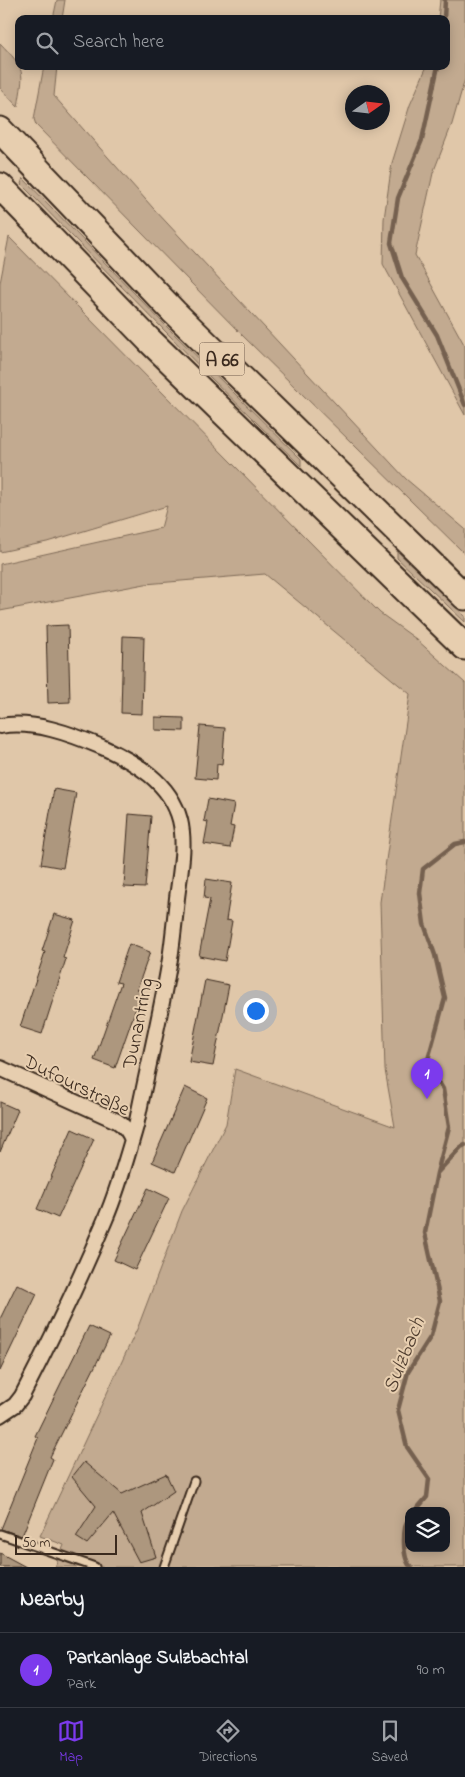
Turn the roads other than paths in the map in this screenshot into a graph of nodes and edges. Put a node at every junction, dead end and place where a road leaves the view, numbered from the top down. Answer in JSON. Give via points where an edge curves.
{"nodes":[{"id":1,"x":0,"y":130,"type":"edge"},
{"id":2,"x":0,"y":186,"type":"edge"},
{"id":3,"x":465,"y":598,"type":"edge"},
{"id":4,"x":465,"y":647,"type":"edge"},
{"id":5,"x":0,"y":726,"type":"edge"},
{"id":6,"x":0,"y":1068,"type":"edge"},
{"id":7,"x":132,"y":1140,"type":"junction"},
{"id":8,"x":0,"y":1415,"type":"edge"},
{"id":9,"x":194,"y":1481,"type":"dead end"},
{"id":10,"x":0,"y":1534,"type":"edge"},
{"id":11,"x":95,"y":1567,"type":"edge"},
{"id":12,"x":164,"y":1567,"type":"edge"}],
"edges":[{"from":1,"to":3,"type":"highway","number":"A 66","via":[[174,312]]},
{"from":2,"to":4,"type":"highway","number":"A 66","via":[[149,340]]},
{"from":5,"to":7,"type":"street","name":"Dunantring","via":[[44,728],[80,738],[125,758],[155,779],[173,803],[180,819],[183,851],[170,958]]},
{"from":6,"to":7,"type":"street","name":"Dufourstraße","via":[[117,1121],[124,1125]]},
{"from":7,"to":8,"type":"street","name":"Dunantring","via":[[106,1218],[54,1333],[22,1396],[15,1406]]},
{"from":9,"to":12,"type":"lane"},
{"from":10,"to":11,"type":"lane"}]}
